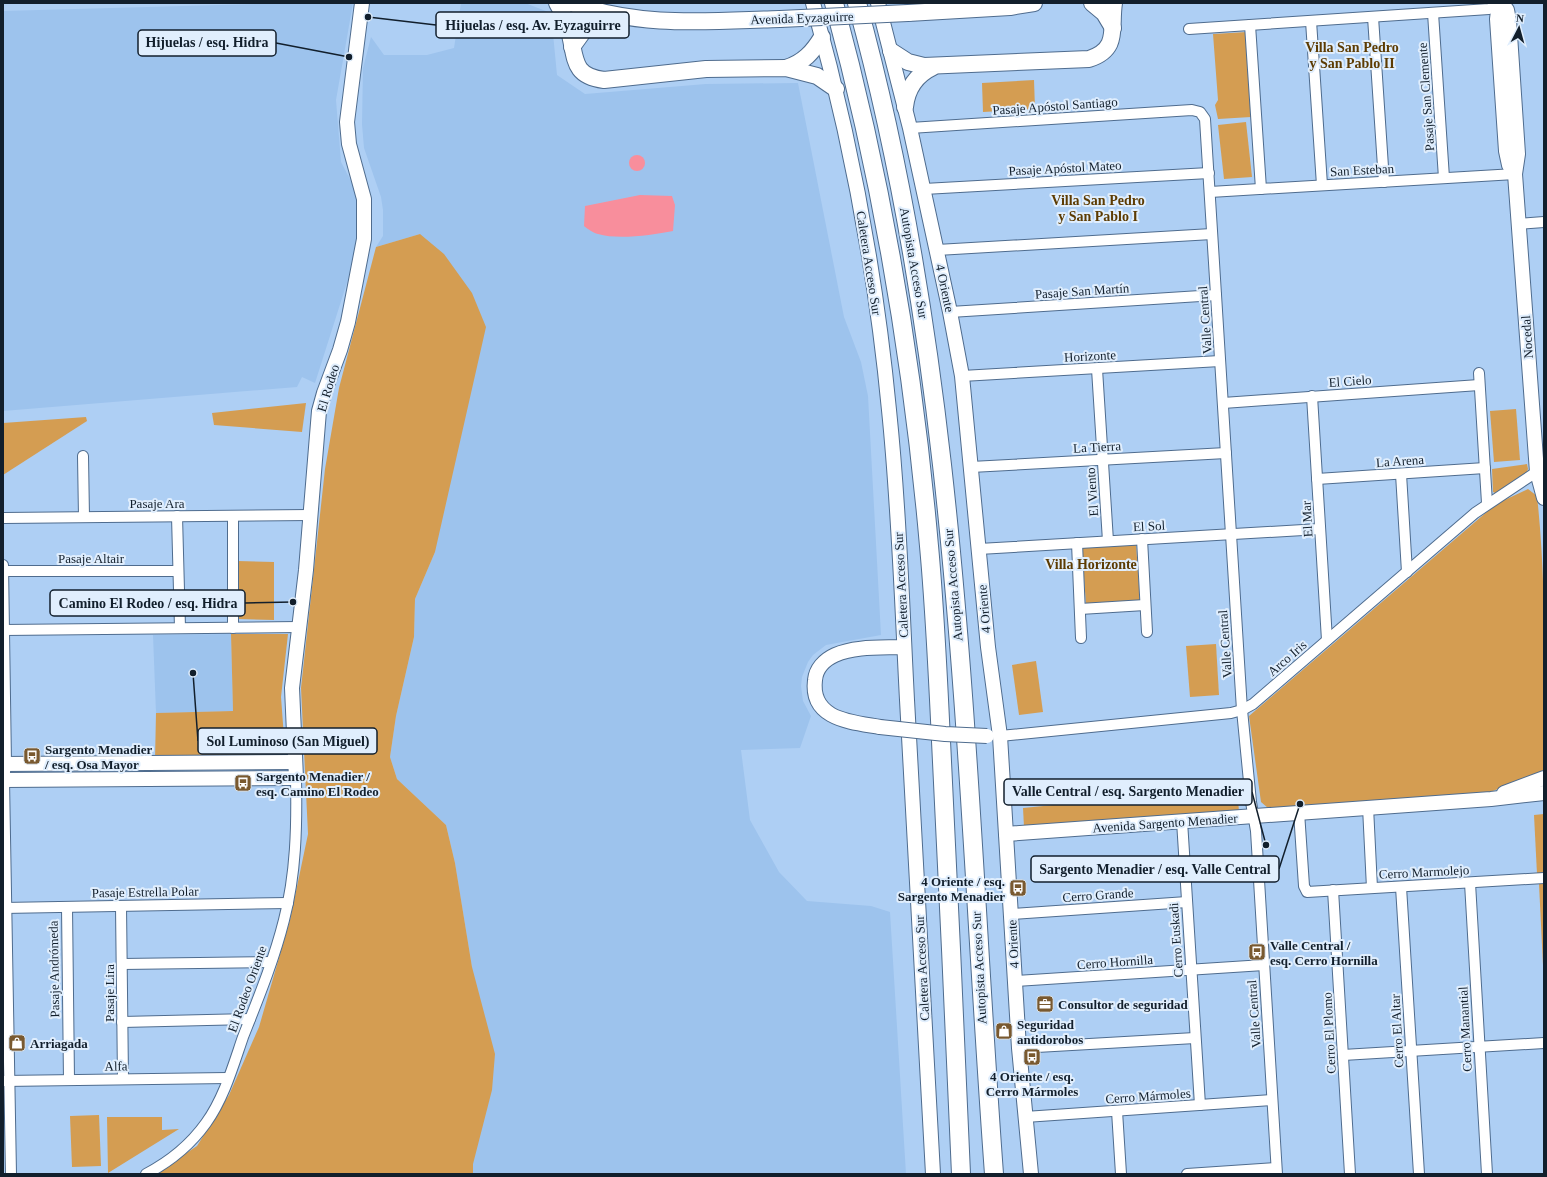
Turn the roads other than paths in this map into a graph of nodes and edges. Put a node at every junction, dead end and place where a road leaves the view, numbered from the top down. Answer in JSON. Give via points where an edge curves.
{"nodes":[{"id":1,"x":362,"y":3,"type":"edge"},
{"id":2,"x":558,"y":3,"type":"edge"},
{"id":3,"x":571,"y":3,"type":"edge"},
{"id":4,"x":813,"y":3,"type":"edge"},
{"id":5,"x":834,"y":3,"type":"edge"},
{"id":6,"x":857,"y":3,"type":"edge"},
{"id":7,"x":878,"y":3,"type":"edge"},
{"id":8,"x":1034,"y":3,"type":"edge"},
{"id":9,"x":1092,"y":3,"type":"edge"},
{"id":10,"x":1114,"y":3,"type":"edge"},
{"id":11,"x":1502,"y":3,"type":"edge"},
{"id":12,"x":607,"y":9,"type":"edge"},
{"id":13,"x":1433,"y":13,"type":"junction"},
{"id":14,"x":1373,"y":17,"type":"junction"},
{"id":15,"x":1311,"y":21,"type":"junction"},
{"id":16,"x":1250,"y":25,"type":"junction"},
{"id":17,"x":1113,"y":28,"type":"junction"},
{"id":18,"x":1189,"y":29,"type":"dead end"},
{"id":19,"x":822,"y":37,"type":"junction"},
{"id":20,"x":572,"y":47,"type":"junction"},
{"id":21,"x":891,"y":51,"type":"junction"},
{"id":22,"x":933,"y":66,"type":"junction"},
{"id":23,"x":786,"y":68,"type":"junction"},
{"id":24,"x":836,"y":89,"type":"junction"},
{"id":25,"x":905,"y":107,"type":"junction"},
{"id":26,"x":1200,"y":112,"type":"joint"},
{"id":27,"x":910,"y":128,"type":"junction"},
{"id":28,"x":1208,"y":173,"type":"junction"},
{"id":29,"x":1515,"y":174,"type":"junction"},
{"id":30,"x":1444,"y":178,"type":"junction"},
{"id":31,"x":1384,"y":182,"type":"junction"},
{"id":32,"x":1322,"y":185,"type":"junction"},
{"id":33,"x":924,"y":189,"type":"junction"},
{"id":34,"x":1261,"y":189,"type":"junction"},
{"id":35,"x":1210,"y":192,"type":"junction"},
{"id":36,"x":1544,"y":222,"type":"edge"},
{"id":37,"x":1519,"y":224,"type":"junction"},
{"id":38,"x":1212,"y":234,"type":"junction"},
{"id":39,"x":937,"y":250,"type":"junction"},
{"id":40,"x":1216,"y":295,"type":"junction"},
{"id":41,"x":950,"y":312,"type":"junction"},
{"id":42,"x":1220,"y":361,"type":"junction"},
{"id":43,"x":1097,"y":369,"type":"junction"},
{"id":44,"x":1479,"y":373,"type":"dead end"},
{"id":45,"x":962,"y":376,"type":"junction"},
{"id":46,"x":1480,"y":385,"type":"junction"},
{"id":47,"x":1312,"y":396,"type":"junction"},
{"id":48,"x":1223,"y":403,"type":"junction"},
{"id":49,"x":1226,"y":453,"type":"junction"},
{"id":50,"x":83,"y":456,"type":"dead end"},
{"id":51,"x":1103,"y":460,"type":"junction"},
{"id":52,"x":971,"y":467,"type":"junction"},
{"id":53,"x":1485,"y":468,"type":"junction"},
{"id":54,"x":1541,"y":470,"type":"edge"},
{"id":55,"x":1401,"y":474,"type":"junction"},
{"id":56,"x":1317,"y":479,"type":"junction"},
{"id":57,"x":1544,"y":498,"type":"edge"},
{"id":58,"x":1487,"y":503,"type":"junction"},
{"id":59,"x":310,"y":515,"type":"junction"},
{"id":60,"x":177,"y":516,"type":"junction"},
{"id":61,"x":233,"y":516,"type":"junction"},
{"id":62,"x":84,"y":517,"type":"junction"},
{"id":63,"x":3,"y":518,"type":"edge"},
{"id":64,"x":1320,"y":529,"type":"junction"},
{"id":65,"x":1231,"y":534,"type":"junction"},
{"id":66,"x":1142,"y":539,"type":"junction"},
{"id":67,"x":1108,"y":541,"type":"junction"},
{"id":68,"x":1076,"y":543,"type":"junction"},
{"id":69,"x":979,"y":549,"type":"junction"},
{"id":70,"x":3,"y":565,"type":"edge"},
{"id":71,"x":3,"y":571,"type":"edge"},
{"id":72,"x":178,"y":571,"type":"junction"},
{"id":73,"x":1407,"y":572,"type":"junction"},
{"id":74,"x":1145,"y":605,"type":"junction"},
{"id":75,"x":1080,"y":608,"type":"junction"},
{"id":76,"x":299,"y":627,"type":"junction"},
{"id":77,"x":180,"y":628,"type":"junction"},
{"id":78,"x":233,"y":628,"type":"junction"},
{"id":79,"x":4,"y":630,"type":"edge"},
{"id":80,"x":1147,"y":632,"type":"dead end"},
{"id":81,"x":1081,"y":638,"type":"dead end"},
{"id":82,"x":1327,"y":640,"type":"junction"},
{"id":83,"x":904,"y":647,"type":"junction"},
{"id":84,"x":1242,"y":710,"type":"junction"},
{"id":85,"x":994,"y":736,"type":"junction"},
{"id":86,"x":296,"y":762,"type":"junction"},
{"id":87,"x":5,"y":764,"type":"edge"},
{"id":88,"x":296,"y":778,"type":"junction"},
{"id":89,"x":1544,"y":778,"type":"edge"},
{"id":90,"x":4,"y":780,"type":"edge"},
{"id":91,"x":1544,"y":793,"type":"edge"},
{"id":92,"x":1491,"y":799,"type":"junction"},
{"id":93,"x":1368,"y":807,"type":"junction"},
{"id":94,"x":1299,"y":812,"type":"junction"},
{"id":95,"x":1253,"y":816,"type":"junction"},
{"id":96,"x":1182,"y":821,"type":"junction"},
{"id":97,"x":1006,"y":834,"type":"junction"},
{"id":98,"x":1544,"y":878,"type":"edge"},
{"id":99,"x":1470,"y":883,"type":"junction"},
{"id":100,"x":1401,"y":887,"type":"junction"},
{"id":101,"x":1372,"y":888,"type":"junction"},
{"id":102,"x":1333,"y":890,"type":"junction"},
{"id":103,"x":1187,"y":902,"type":"junction"},
{"id":104,"x":288,"y":903,"type":"junction"},
{"id":105,"x":121,"y":906,"type":"junction"},
{"id":106,"x":67,"y":907,"type":"junction"},
{"id":107,"x":5,"y":908,"type":"edge"},
{"id":108,"x":1011,"y":914,"type":"junction"},
{"id":109,"x":271,"y":962,"type":"junction"},
{"id":110,"x":122,"y":964,"type":"junction"},
{"id":111,"x":1264,"y":965,"type":"junction"},
{"id":112,"x":1191,"y":969,"type":"junction"},
{"id":113,"x":1015,"y":981,"type":"junction"},
{"id":114,"x":250,"y":1019,"type":"junction"},
{"id":115,"x":122,"y":1022,"type":"junction"},
{"id":116,"x":1195,"y":1038,"type":"junction"},
{"id":117,"x":1544,"y":1043,"type":"edge"},
{"id":118,"x":1479,"y":1047,"type":"junction"},
{"id":119,"x":1019,"y":1048,"type":"junction"},
{"id":120,"x":1411,"y":1051,"type":"junction"},
{"id":121,"x":1343,"y":1055,"type":"junction"},
{"id":122,"x":228,"y":1078,"type":"junction"},
{"id":123,"x":123,"y":1079,"type":"junction"},
{"id":124,"x":69,"y":1080,"type":"junction"},
{"id":125,"x":6,"y":1081,"type":"edge"},
{"id":126,"x":1272,"y":1100,"type":"junction"},
{"id":127,"x":1200,"y":1105,"type":"junction"},
{"id":128,"x":1117,"y":1111,"type":"junction"},
{"id":129,"x":1025,"y":1117,"type":"junction"},
{"id":130,"x":1277,"y":1171,"type":"edge"},
{"id":131,"x":11,"y":1174,"type":"edge"},
{"id":132,"x":146,"y":1174,"type":"edge"},
{"id":133,"x":933,"y":1174,"type":"edge"},
{"id":134,"x":961,"y":1174,"type":"edge"},
{"id":135,"x":994,"y":1174,"type":"edge"},
{"id":136,"x":1031,"y":1174,"type":"edge"},
{"id":137,"x":1122,"y":1174,"type":"edge"},
{"id":138,"x":1187,"y":1174,"type":"edge"},
{"id":139,"x":1350,"y":1174,"type":"edge"},
{"id":140,"x":1419,"y":1174,"type":"edge"},
{"id":141,"x":1487,"y":1174,"type":"edge"}],
"edges":[{"from":1,"to":59,"type":"main road","name":"El Rodeo","via":[[347,122],[349,144],[364,200],[364,239],[345,336],[321,402]]},
{"from":2,"to":20,"type":"main road","via":[[567,22]]},
{"from":3,"to":12,"type":"main road","name":"Avenida Eyzaguirre"},
{"from":4,"to":19,"type":"main road","name":"Caletera Acceso Sur"},
{"from":5,"to":134,"type":"highway","name":"Autopista Acceso Sur","via":[[886,227],[922,471],[930,548],[939,692]]},
{"from":6,"to":135,"type":"highway","name":"Autopista Acceso Sur","via":[[870,48],[902,191],[920,291],[935,399],[956,596]]},
{"from":7,"to":21,"type":"main road"},
{"from":8,"to":12,"type":"main road","name":"Avenida Eyzaguirre","bridge":true,"via":[[908,13],[662,22]]},
{"from":9,"to":17,"type":"main road","via":[[1104,13]]},
{"from":10,"to":17,"type":"main road"},
{"from":11,"to":13,"type":"street","via":[[1492,9]]},
{"from":11,"to":29,"type":"main road","name":"Nocedal","via":[[1497,20],[1504,119],[1507,158]]},
{"from":12,"to":20,"type":"main road","via":[[585,29]]},
{"from":13,"to":14,"type":"street"},
{"from":13,"to":30,"type":"street","name":"Pasaje San Clemente"},
{"from":14,"to":15,"type":"street"},
{"from":14,"to":31,"type":"street"},
{"from":15,"to":16,"type":"street"},
{"from":15,"to":32,"type":"street"},
{"from":16,"to":18,"type":"street"},
{"from":16,"to":34,"type":"street"},
{"from":17,"to":22,"type":"main road","via":[[1109,46],[1089,59]]},
{"from":19,"to":23,"type":"main road","via":[[808,56]]},
{"from":19,"to":24,"type":"main road","name":"Caletera Acceso Sur"},
{"from":20,"to":23,"type":"main road","via":[[574,58],[582,72],[604,80],[693,70]]},
{"from":21,"to":22,"type":"main road","via":[[908,62]]},
{"from":21,"to":25,"type":"main road","name":"4 Oriente"},
{"from":22,"to":25,"type":"main road","via":[[914,81]]},
{"from":23,"to":24,"type":"main road","via":[[817,76]]},
{"from":24,"to":83,"type":"main road","name":"Caletera Acceso Sur","via":[[864,227],[884,361],[899,525]]},
{"from":25,"to":27,"type":"main road","name":"4 Oriente"},
{"from":26,"to":27,"type":"street","name":"Pasaje Apóstol Santiago","via":[[1192,110]]},
{"from":26,"to":28,"type":"street","name":"Valle Central","via":[[1206,125]]},
{"from":27,"to":33,"type":"main road","name":"4 Oriente"},
{"from":28,"to":33,"type":"street","name":"Pasaje Apóstol Mateo"},
{"from":28,"to":35,"type":"street","name":"Valle Central"},
{"from":29,"to":30,"type":"street","name":"San Esteban"},
{"from":29,"to":37,"type":"main road","name":"Nocedal"},
{"from":30,"to":31,"type":"street","name":"San Esteban"},
{"from":31,"to":32,"type":"street","name":"San Esteban"},
{"from":32,"to":34,"type":"street","name":"San Esteban"},
{"from":33,"to":39,"type":"main road","name":"4 Oriente"},
{"from":34,"to":35,"type":"street","name":"San Esteban"},
{"from":35,"to":38,"type":"street","name":"Valle Central"},
{"from":36,"to":37,"type":"street"},
{"from":37,"to":54,"type":"main road","name":"Nocedal"},
{"from":38,"to":39,"type":"street"},
{"from":38,"to":40,"type":"street","name":"Valle Central"},
{"from":39,"to":41,"type":"main road","name":"4 Oriente"},
{"from":40,"to":41,"type":"street","name":"Pasaje San Martín"},
{"from":40,"to":42,"type":"street","name":"Valle Central"},
{"from":41,"to":45,"type":"main road","name":"4 Oriente"},
{"from":42,"to":43,"type":"street","name":"Horizonte"},
{"from":42,"to":48,"type":"street","name":"Valle Central"},
{"from":43,"to":45,"type":"street","name":"Horizonte"},
{"from":43,"to":51,"type":"street","name":"El Viento"},
{"from":44,"to":46,"type":"street"},
{"from":45,"to":52,"type":"main road","name":"4 Oriente"},
{"from":46,"to":47,"type":"street","name":"El Cielo"},
{"from":46,"to":53,"type":"street"},
{"from":47,"to":48,"type":"street","name":"El Cielo"},
{"from":47,"to":56,"type":"street","name":"El Mar"},
{"from":48,"to":49,"type":"street","name":"Valle Central"},
{"from":49,"to":51,"type":"street","name":"La Tierra"},
{"from":49,"to":65,"type":"street","name":"Valle Central"},
{"from":50,"to":62,"type":"street"},
{"from":51,"to":52,"type":"street","name":"La Tierra"},
{"from":51,"to":67,"type":"street","name":"El Viento"},
{"from":52,"to":69,"type":"main road","name":"4 Oriente"},
{"from":53,"to":55,"type":"street","name":"La Arena"},
{"from":53,"to":58,"type":"street"},
{"from":54,"to":57,"type":"main road","name":"Nocedal"},
{"from":54,"to":58,"type":"street","name":"Arco Iris"},
{"from":55,"to":56,"type":"street","name":"La Arena"},
{"from":55,"to":73,"type":"street"},
{"from":56,"to":64,"type":"street","name":"El Mar"},
{"from":58,"to":73,"type":"street","name":"Arco Iris"},
{"from":59,"to":61,"type":"street","name":"Pasaje Ara"},
{"from":59,"to":76,"type":"main road","name":"El Rodeo"},
{"from":60,"to":61,"type":"street","name":"Pasaje Ara"},
{"from":60,"to":62,"type":"street","name":"Pasaje Ara"},
{"from":60,"to":72,"type":"street"},
{"from":61,"to":78,"type":"street"},
{"from":62,"to":63,"type":"street","name":"Pasaje Ara"},
{"from":64,"to":65,"type":"street","name":"El Sol"},
{"from":64,"to":82,"type":"street","name":"El Mar"},
{"from":65,"to":66,"type":"street","name":"El Sol"},
{"from":65,"to":84,"type":"street","name":"Valle Central"},
{"from":66,"to":67,"type":"street","name":"El Sol"},
{"from":66,"to":74,"type":"street"},
{"from":67,"to":68,"type":"street","name":"El Sol"},
{"from":68,"to":69,"type":"street","name":"El Sol"},
{"from":68,"to":75,"type":"street"},
{"from":69,"to":85,"type":"main road","name":"4 Oriente"},
{"from":70,"to":71,"type":"street"},
{"from":71,"to":72,"type":"street","name":"Pasaje Altair"},
{"from":71,"to":79,"type":"street"},
{"from":72,"to":77,"type":"street"},
{"from":73,"to":82,"type":"street","name":"Arco Iris"},
{"from":74,"to":75,"type":"street"},
{"from":74,"to":80,"type":"street"},
{"from":75,"to":81,"type":"street"},
{"from":76,"to":78,"type":"street"},
{"from":76,"to":86,"type":"main road","name":"El Rodeo","via":[[292,688]]},
{"from":77,"to":78,"type":"street"},
{"from":77,"to":79,"type":"street"},
{"from":79,"to":87,"type":"street"},
{"from":82,"to":84,"type":"street","name":"Arco Iris","via":[[1253,704]]},
{"from":83,"to":85,"type":"main road","bridge":true,"via":[[844,652],[831,657],[824,662],[816,677],[816,697],[820,706],[842,720],[880,727]]},
{"from":83,"to":133,"type":"main road","name":"Caletera Acceso Sur"},
{"from":84,"to":85,"type":"street","name":"Arco Iris"},
{"from":84,"to":95,"type":"street","name":"Valle Central"},
{"from":85,"to":97,"type":"main road","name":"4 Oriente"},
{"from":86,"to":87,"type":"main road"},
{"from":86,"to":88,"type":"main road","name":"El Rodeo"},
{"from":87,"to":90,"type":"street"},
{"from":88,"to":90,"type":"main road"},
{"from":88,"to":104,"type":"street","name":"El Rodeo Oriente","via":[[296,842]]},
{"from":89,"to":92,"type":"main road","name":"Avenida Sargento Menadier"},
{"from":90,"to":107,"type":"street"},
{"from":91,"to":92,"type":"main road","name":"Avenida Sargento Menadier"},
{"from":92,"to":93,"type":"main road","name":"Avenida Sargento Menadier"},
{"from":93,"to":94,"type":"main road","name":"Avenida Sargento Menadier"},
{"from":93,"to":101,"type":"street"},
{"from":94,"to":95,"type":"main road","name":"Avenida Sargento Menadier"},
{"from":94,"to":102,"type":"street","name":"Cerro Marmolejo","via":[[1305,890]]},
{"from":95,"to":96,"type":"main road","name":"Avenida Sargento Menadier"},
{"from":95,"to":111,"type":"street","name":"Valle Central"},
{"from":96,"to":97,"type":"main road","name":"Avenida Sargento Menadier"},
{"from":96,"to":103,"type":"street","name":"Cerro Euskadi"},
{"from":97,"to":108,"type":"main road","name":"4 Oriente"},
{"from":98,"to":99,"type":"street","name":"Cerro Marmolejo"},
{"from":99,"to":100,"type":"street","name":"Cerro Marmolejo"},
{"from":99,"to":118,"type":"street","name":"Cerro Manantial"},
{"from":100,"to":101,"type":"street","name":"Cerro Marmolejo"},
{"from":100,"to":120,"type":"street","name":"Cerro El Altar"},
{"from":101,"to":102,"type":"street","name":"Cerro Marmolejo"},
{"from":102,"to":121,"type":"street","name":"Cerro El Plomo"},
{"from":103,"to":108,"type":"street","name":"Cerro Grande"},
{"from":103,"to":112,"type":"street","name":"Cerro Euskadi"},
{"from":104,"to":105,"type":"street","name":"Pasaje Estrella Polar"},
{"from":104,"to":109,"type":"street","name":"El Rodeo Oriente"},
{"from":105,"to":106,"type":"street","name":"Pasaje Estrella Polar"},
{"from":105,"to":110,"type":"street","name":"Pasaje Lira"},
{"from":106,"to":107,"type":"street","name":"Pasaje Estrella Polar"},
{"from":106,"to":124,"type":"street","name":"Pasaje Andrómeda"},
{"from":107,"to":125,"type":"street"},
{"from":108,"to":113,"type":"main road","name":"4 Oriente"},
{"from":109,"to":110,"type":"street"},
{"from":109,"to":114,"type":"street","name":"El Rodeo Oriente"},
{"from":110,"to":115,"type":"street","name":"Pasaje Lira"},
{"from":111,"to":112,"type":"street","name":"Cerro Hornilla"},
{"from":111,"to":126,"type":"street","name":"Valle Central"},
{"from":112,"to":113,"type":"street","name":"Cerro Hornilla"},
{"from":112,"to":116,"type":"street","name":"Cerro Euskadi"},
{"from":113,"to":119,"type":"main road","name":"4 Oriente"},
{"from":114,"to":115,"type":"street"},
{"from":114,"to":122,"type":"street","name":"El Rodeo Oriente"},
{"from":115,"to":123,"type":"street","name":"Pasaje Lira"},
{"from":116,"to":119,"type":"street"},
{"from":116,"to":127,"type":"street","name":"Cerro Euskadi"},
{"from":117,"to":118,"type":"street"},
{"from":118,"to":120,"type":"street"},
{"from":118,"to":141,"type":"street","name":"Cerro Manantial"},
{"from":119,"to":129,"type":"main road","name":"4 Oriente"},
{"from":120,"to":121,"type":"street"},
{"from":120,"to":140,"type":"street","name":"Cerro El Altar"},
{"from":121,"to":139,"type":"street","name":"Cerro El Plomo"},
{"from":122,"to":123,"type":"street","name":"Alfa"},
{"from":122,"to":132,"type":"street","name":"El Rodeo Oriente","via":[[213,1113],[199,1132],[176,1154]]},
{"from":123,"to":124,"type":"street","name":"Alfa"},
{"from":124,"to":125,"type":"street","name":"Alfa"},
{"from":125,"to":131,"type":"street"},
{"from":126,"to":127,"type":"street","name":"Cerro Mármoles"},
{"from":126,"to":130,"type":"street","name":"Valle Central"},
{"from":127,"to":128,"type":"street","name":"Cerro Mármoles"},
{"from":128,"to":129,"type":"street","name":"Cerro Mármoles"},
{"from":128,"to":137,"type":"street"},
{"from":129,"to":136,"type":"main road","name":"4 Oriente"},
{"from":130,"to":138,"type":"street"}]}
